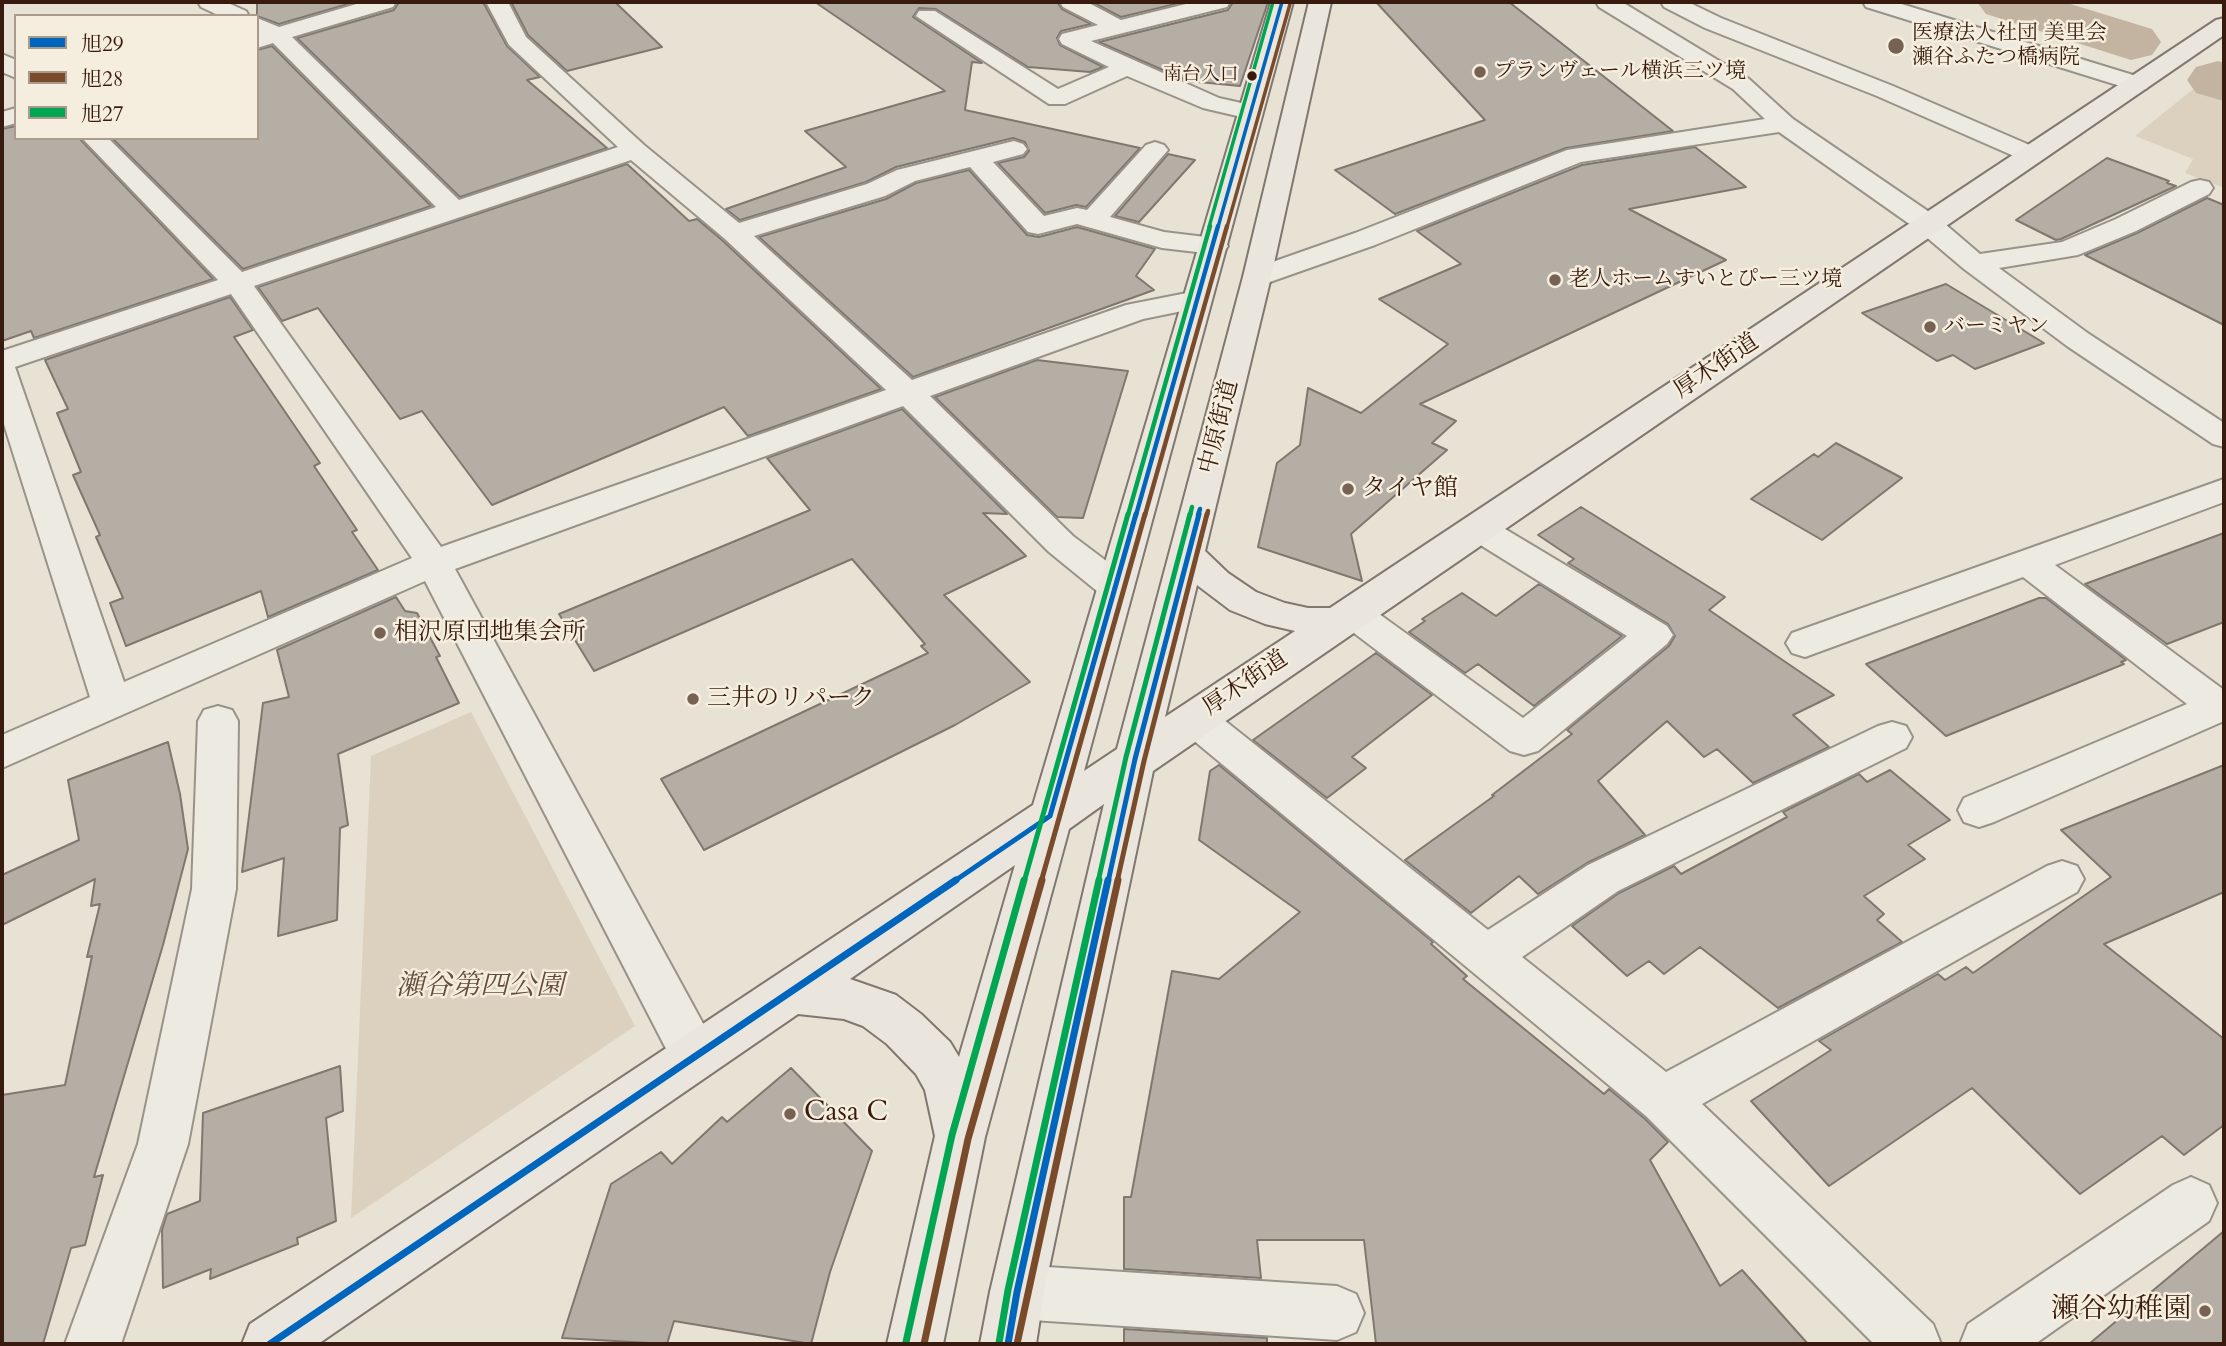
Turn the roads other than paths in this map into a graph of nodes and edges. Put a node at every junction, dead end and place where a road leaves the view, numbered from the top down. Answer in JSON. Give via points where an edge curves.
{"nodes":[{"id":1,"x":209,"y":2,"type":"edge"},
{"id":2,"x":385,"y":2,"type":"edge"},
{"id":3,"x":497,"y":2,"type":"edge"},
{"id":4,"x":1071,"y":2,"type":"edge"},
{"id":5,"x":1219,"y":2,"type":"edge"},
{"id":6,"x":1282,"y":2,"type":"edge"},
{"id":7,"x":1320,"y":2,"type":"edge"},
{"id":8,"x":1607,"y":2,"type":"edge"},
{"id":9,"x":1672,"y":2,"type":"edge"},
{"id":10,"x":1874,"y":2,"type":"edge"},
{"id":11,"x":234,"y":14,"type":"edge"},
{"id":12,"x":928,"y":16,"type":"dead end"},
{"id":13,"x":2224,"y":25,"type":"edge"},
{"id":14,"x":1118,"y":27,"type":"junction"},
{"id":15,"x":264,"y":34,"type":"edge"},
{"id":16,"x":1127,"y":67,"type":"junction"},
{"id":17,"x":2138,"y":84,"type":"junction"},
{"id":18,"x":1057,"y":99,"type":"junction"},
{"id":19,"x":1085,"y":112,"type":"dead end"},
{"id":20,"x":1250,"y":112,"type":"junction"},
{"id":21,"x":1784,"y":124,"type":"junction"},
{"id":22,"x":96,"y":140,"type":"edge"},
{"id":23,"x":1014,"y":149,"type":"dead end"},
{"id":24,"x":635,"y":150,"type":"junction"},
{"id":25,"x":1155,"y":150,"type":"dead end"},
{"id":26,"x":2032,"y":155,"type":"junction"},
{"id":27,"x":976,"y":158,"type":"junction"},
{"id":28,"x":2200,"y":188,"type":"dead end"},
{"id":29,"x":454,"y":211,"type":"junction"},
{"id":30,"x":1093,"y":220,"type":"junction"},
{"id":31,"x":1928,"y":224,"type":"junction"},
{"id":32,"x":735,"y":233,"type":"junction"},
{"id":33,"x":1214,"y":246,"type":"junction"},
{"id":34,"x":1974,"y":263,"type":"junction"},
{"id":35,"x":1257,"y":277,"type":"junction"},
{"id":36,"x":238,"y":284,"type":"junction"},
{"id":37,"x":1196,"y":300,"type":"junction"},
{"id":38,"x":2,"y":361,"type":"edge"},
{"id":39,"x":2,"y":370,"type":"edge"},
{"id":40,"x":907,"y":391,"type":"junction"},
{"id":41,"x":2224,"y":437,"type":"edge"},
{"id":42,"x":2224,"y":490,"type":"edge"},
{"id":43,"x":1478,"y":528,"type":"junction"},
{"id":44,"x":1189,"y":555,"type":"junction"},
{"id":45,"x":2027,"y":562,"type":"junction"},
{"id":46,"x":434,"y":563,"type":"junction"},
{"id":47,"x":1116,"y":587,"type":"junction"},
{"id":48,"x":1345,"y":616,"type":"junction"},
{"id":49,"x":1805,"y":643,"type":"dead end"},
{"id":50,"x":112,"y":704,"type":"junction"},
{"id":51,"x":2221,"y":706,"type":"edge"},
{"id":52,"x":1195,"y":719,"type":"junction"},
{"id":53,"x":218,"y":721,"type":"dead end"},
{"id":54,"x":1892,"y":737,"type":"dead end"},
{"id":55,"x":2,"y":752,"type":"edge"},
{"id":56,"x":1135,"y":759,"type":"junction"},
{"id":57,"x":1979,"y":810,"type":"dead end"},
{"id":58,"x":1051,"y":816,"type":"junction"},
{"id":59,"x":2062,"y":879,"type":"dead end"},
{"id":60,"x":1488,"y":955,"type":"junction"},
{"id":61,"x":790,"y":993,"type":"junction"},
{"id":62,"x":695,"y":1056,"type":"junction"},
{"id":63,"x":1663,"y":1100,"type":"junction"},
{"id":64,"x":960,"y":1138,"type":"junction"},
{"id":65,"x":2192,"y":1203,"type":"dead end"},
{"id":66,"x":1017,"y":1292,"type":"junction"},
{"id":67,"x":1337,"y":1314,"type":"dead end"},
{"id":68,"x":93,"y":1344,"type":"edge"},
{"id":69,"x":270,"y":1344,"type":"edge"},
{"id":70,"x":915,"y":1344,"type":"edge"},
{"id":71,"x":1007,"y":1344,"type":"edge"},
{"id":72,"x":1913,"y":1344,"type":"edge"},
{"id":73,"x":1988,"y":1344,"type":"edge"}],
"edges":[{"from":1,"to":11,"type":"street"},
{"from":2,"to":15,"type":"street"},
{"from":3,"to":24,"type":"street","via":[[517,40]]},
{"from":4,"to":14,"type":"street"},
{"from":5,"to":14,"type":"street"},
{"from":6,"to":20,"type":"main road"},
{"from":7,"to":35,"type":"main road","name":"中原街道"},
{"from":8,"to":21,"type":"street","via":[[1741,84]]},
{"from":9,"to":26,"type":"street"},
{"from":10,"to":17,"type":"street"},
{"from":12,"to":18,"type":"street"},
{"from":13,"to":17,"type":"main road","name":"厚木街道"},
{"from":14,"to":16,"type":"street","via":[[1070,39]]},
{"from":15,"to":29,"type":"street"},
{"from":16,"to":18,"type":"street"},
{"from":16,"to":20,"type":"street","via":[[1211,103]]},
{"from":17,"to":26,"type":"main road","name":"厚木街道"},
{"from":18,"to":19,"type":"street"},
{"from":20,"to":33,"type":"main road"},
{"from":21,"to":31,"type":"street"},
{"from":21,"to":35,"type":"street","via":[[1576,155]]},
{"from":22,"to":36,"type":"street"},
{"from":23,"to":27,"type":"street"},
{"from":24,"to":29,"type":"street"},
{"from":24,"to":32,"type":"street"},
{"from":25,"to":30,"type":"street"},
{"from":26,"to":31,"type":"main road","name":"厚木街道"},
{"from":27,"to":30,"type":"street","via":[[1038,226],[1077,216]]},
{"from":27,"to":32,"type":"street","via":[[906,175],[876,190]]},
{"from":28,"to":34,"type":"street","via":[[2068,249]]},
{"from":29,"to":36,"type":"street"},
{"from":30,"to":33,"type":"street","via":[[1162,240]]},
{"from":31,"to":34,"type":"street"},
{"from":31,"to":43,"type":"main road","name":"厚木街道"},
{"from":32,"to":40,"type":"street"},
{"from":33,"to":37,"type":"main road"},
{"from":34,"to":41,"type":"street","via":[[2078,340]]},
{"from":35,"to":44,"type":"main road","name":"中原街道"},
{"from":36,"to":38,"type":"street"},
{"from":36,"to":46,"type":"street"},
{"from":37,"to":40,"type":"street","via":[[1136,311]]},
{"from":37,"to":47,"type":"main road"},
{"from":39,"to":50,"type":"street"},
{"from":40,"to":46,"type":"street"},
{"from":40,"to":47,"type":"street","via":[[1061,544]]},
{"from":42,"to":45,"type":"street"},
{"from":43,"to":48,"type":"main road","name":"厚木街道"},
{"from":43,"to":48,"type":"street","via":[[1654,635],[1524,740]]},
{"from":44,"to":48,"type":"main road","via":[[1215,582],[1243,601],[1278,615],[1308,621]]},
{"from":44,"to":56,"type":"main road","name":"中原街道"},
{"from":45,"to":49,"type":"street"},
{"from":45,"to":51,"type":"street"},
{"from":46,"to":50,"type":"street"},
{"from":46,"to":62,"type":"street"},
{"from":47,"to":58,"type":"main road"},
{"from":48,"to":52,"type":"main road","name":"厚木街道"},
{"from":50,"to":55,"type":"street"},
{"from":51,"to":57,"type":"street"},
{"from":52,"to":56,"type":"main road","name":"厚木街道"},
{"from":52,"to":60,"type":"street"},
{"from":53,"to":68,"type":"street","via":[[214,889],[163,1144]]},
{"from":54,"to":60,"type":"street","via":[[1603,878]]},
{"from":56,"to":58,"type":"main road","name":"厚木街道"},
{"from":56,"to":66,"type":"main road","name":"中原街道"},
{"from":58,"to":61,"type":"main road","name":"厚木街道"},
{"from":58,"to":64,"type":"main road"},
{"from":59,"to":63,"type":"street"},
{"from":60,"to":63,"type":"street"},
{"from":61,"to":62,"type":"main road","name":"厚木街道"},
{"from":61,"to":64,"type":"main road","via":[[844,998],[879,1010],[904,1029],[933,1058],[948,1085]]},
{"from":62,"to":69,"type":"main road","name":"厚木街道"},
{"from":63,"to":72,"type":"street"},
{"from":64,"to":70,"type":"main road"},
{"from":65,"to":73,"type":"street"},
{"from":66,"to":67,"type":"street"},
{"from":66,"to":71,"type":"main road","name":"中原街道"}]}
